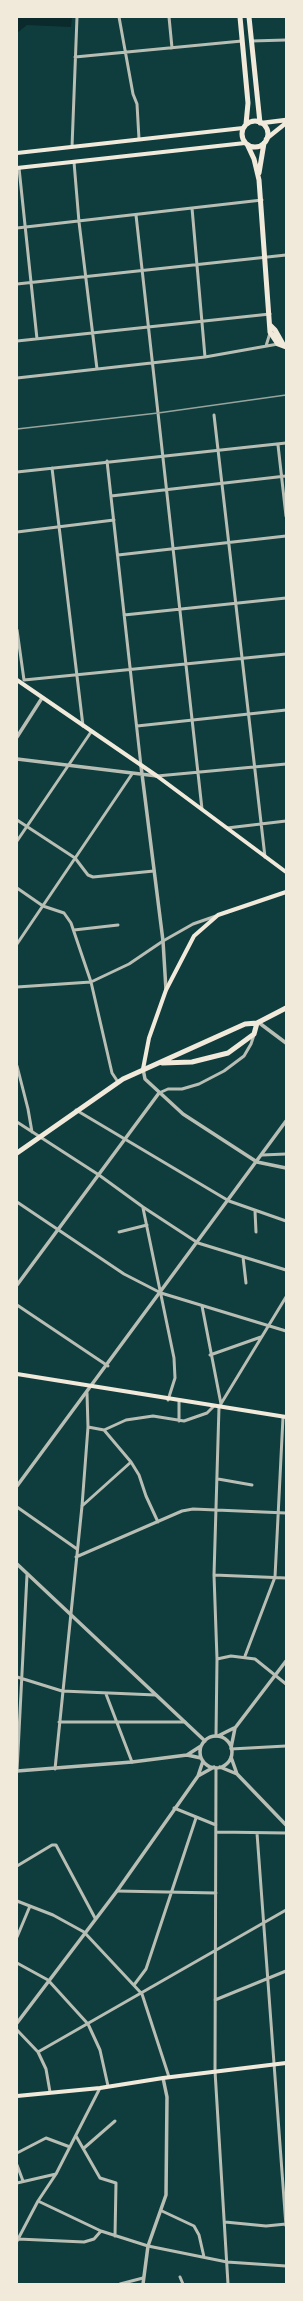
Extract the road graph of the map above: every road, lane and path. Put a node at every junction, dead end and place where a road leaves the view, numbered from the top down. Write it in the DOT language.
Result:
graph roads {
  1 [pos="76,17"];
  2 [pos="118,17"];
  3 [pos="169,17"];
  4 [pos="240,17"];
  5 [pos="249,17"];
  6 [pos="286,40"];
  7 [pos="242,41"];
  8 [pos="252,41"];
  9 [pos="172,48"];
  10 [pos="126,52"];
  11 [pos="75,57"];
  12 [pos="286,120"];
  13 [pos="261,123"];
  14 [pos="286,123"];
  15 [pos="245,126"];
  16 [pos="138,139"];
  17 [pos="266,141"];
  18 [pos="246,144"];
  19 [pos="72,147"];
  20 [pos="17,153"];
  21 [pos="74,162"];
  22 [pos="18,168"];
  23 [pos="259,180"];
  24 [pos="262,200"];
  25 [pos="192,208"];
  26 [pos="136,215"];
  27 [pos="79,222"];
  28 [pos="25,227"];
  29 [pos="17,228"];
  30 [pos="286,255"];
  31 [pos="265,258"];
  32 [pos="198,266"];
  33 [pos="142,272"];
  34 [pos="85,278"];
  35 [pos="31,283"];
  36 [pos="17,284"];
  37 [pos="270,314"];
  38 [pos="201,321"];
  39 [pos="270,325"];
  40 [pos="148,327"];
  41 [pos="270,332"];
  42 [pos="92,333"];
  43 [pos="37,339"];
  44 [pos="17,341"];
  45 [pos="266,346"];
  46 [pos="283,346"];
  47 [pos="205,357"];
  48 [pos="152,363"];
  49 [pos="97,369"];
  50 [pos="17,378"];
  51 [pos="214,415"];
  52 [pos="286,444"];
  53 [pos="278,445"];
  54 [pos="218,451"];
  55 [pos="162,455"];
  56 [pos="107,461"];
  57 [pos="52,468"];
  58 [pos="17,472"];
  59 [pos="281,476"];
  60 [pos="286,476"];
  61 [pos="222,482"];
  62 [pos="166,489"];
  63 [pos="111,496"];
  64 [pos="286,516"];
  65 [pos="114,520"];
  66 [pos="59,527"];
  67 [pos="17,532"];
  68 [pos="286,536"];
  69 [pos="229,543"];
  70 [pos="173,549"];
  71 [pos="118,555"];
  72 [pos="286,598"];
  73 [pos="236,603"];
  74 [pos="180,610"];
  75 [pos="124,616"];
  76 [pos="17,630"];
  77 [pos="286,654"];
  78 [pos="242,658"];
  79 [pos="186,664"];
  80 [pos="130,669"];
  81 [pos="77,675"];
  82 [pos="17,680"];
  83 [pos="23,682"];
  84 [pos="42,698"];
  85 [pos="286,710"];
  86 [pos="248,714"];
  87 [pos="192,720"];
  88 [pos="137,726"];
  89 [pos="83,727"];
  90 [pos="91,732"];
  91 [pos="17,737"];
  92 [pos="17,759"];
  93 [pos="286,764"];
  94 [pos="68,766"];
  95 [pos="141,766"];
  96 [pos="254,767"];
  97 [pos="198,772"];
  98 [pos="132,774"];
  99 [pos="143,775"];
  100 [pos="157,776"];
  101 [pos="202,811"];
  102 [pos="17,820"];
  103 [pos="286,821"];
  104 [pos="261,824"];
  105 [pos="27,827"];
  106 [pos="225,828"];
  107 [pos="17,841"];
  108 [pos="265,857"];
  109 [pos="75,858"];
  110 [pos="154,871"];
  111 [pos="286,872"];
  112 [pos="17,888"];
  113 [pos="286,892"];
  114 [pos="43,906"];
  115 [pos="218,916"];
  116 [pos="118,925"];
  117 [pos="74,930"];
  118 [pos="163,941"];
  119 [pos="17,944"];
  120 [pos="91,982"];
  121 [pos="17,986"];
  122 [pos="166,990"];
  123 [pos="286,1008"];
  124 [pos="258,1023"];
  125 [pos="254,1034"];
  126 [pos="286,1043"];
  127 [pos="161,1063"];
  128 [pos="17,1066"];
  129 [pos="143,1069"];
  130 [pos="118,1082"];
  131 [pos="159,1093"];
  132 [pos="76,1110"];
  133 [pos="286,1121"];
  134 [pos="17,1122"];
  135 [pos="32,1132"];
  136 [pos="40,1136"];
  137 [pos="125,1140"];
  138 [pos="17,1153"];
  139 [pos="286,1154"];
  140 [pos="262,1155"];
  141 [pos="257,1162"];
  142 [pos="286,1168"];
  143 [pos="99,1175"];
  144 [pos="229,1201"];
  145 [pos="17,1202"];
  146 [pos="21,1204"];
  147 [pos="143,1207"];
  148 [pos="17,1208"];
  149 [pos="255,1211"];
  150 [pos="286,1221"];
  151 [pos="147,1225"];
  152 [pos="59,1230"];
  153 [pos="119,1232"];
  154 [pos="256,1232"];
  155 [pos="198,1243"];
  156 [pos="243,1257"];
  157 [pos="286,1270"];
  158 [pos="246,1283"];
  159 [pos="17,1285"];
  160 [pos="161,1293"];
  161 [pos="286,1297"];
  162 [pos="17,1305"];
  163 [pos="202,1306"];
  164 [pos="269,1326"];
  165 [pos="286,1331"];
  166 [pos="262,1337"];
  167 [pos="210,1355"];
  168 [pos="108,1366"];
  169 [pos="17,1374"];
  170 [pos="92,1387"];
  171 [pos="87,1393"];
  172 [pos="168,1400"];
  173 [pos="179,1401"];
  174 [pos="218,1406"];
  175 [pos="285,1417"];
  176 [pos="179,1421"];
  177 [pos="88,1427"];
  178 [pos="104,1430"];
  179 [pos="131,1462"];
  180 [pos="218,1479"];
  181 [pos="252,1485"];
  182 [pos="17,1486"];
  183 [pos="82,1506"];
  184 [pos="17,1507"];
  185 [pos="215,1511"];
  186 [pos="278,1513"];
  187 [pos="286,1513"];
  188 [pos="158,1522"];
  189 [pos="77,1549"];
  190 [pos="76,1557"];
  191 [pos="17,1564"];
  192 [pos="27,1575"];
  193 [pos="214,1575"];
  194 [pos="275,1578"];
  195 [pos="286,1578"];
  196 [pos="70,1614"];
  197 [pos="245,1656"];
  198 [pos="217,1659"];
  199 [pos="286,1660"];
  200 [pos="275,1675"];
  201 [pos="17,1677"];
  202 [pos="22,1678"];
  203 [pos="286,1684"];
  204 [pos="62,1691"];
  205 [pos="106,1694"];
  206 [pos="156,1695"];
  207 [pos="59,1722"];
  208 [pos="117,1722"];
  209 [pos="185,1722"];
  210 [pos="235,1728"];
  211 [pos="216,1736"];
  212 [pos="205,1741"];
  213 [pos="201,1746"];
  214 [pos="286,1746"];
  215 [pos="231,1749"];
  216 [pos="187,1755"];
  217 [pos="231,1756"];
  218 [pos="202,1760"];
  219 [pos="132,1762"];
  220 [pos="216,1767"];
  221 [pos="55,1769"];
  222 [pos="17,1771"];
  223 [pos="238,1774"];
  224 [pos="198,1776"];
  225 [pos="174,1808"];
  226 [pos="196,1818"];
  227 [pos="285,1822"];
  228 [pos="216,1824"];
  229 [pos="216,1832"];
  230 [pos="257,1833"];
  231 [pos="286,1833"];
  232 [pos="17,1866"];
  233 [pos="116,1891"];
  234 [pos="172,1892"];
  235 [pos="216,1893"];
  236 [pos="17,1901"];
  237 [pos="30,1906"];
  238 [pos="286,1910"];
  239 [pos="95,1918"];
  240 [pos="263,1922"];
  241 [pos="84,1932"];
  242 [pos="17,1937"];
  243 [pos="215,1951"];
  244 [pos="17,1963"];
  245 [pos="286,1971"];
  246 [pos="268,1979"];
  247 [pos="48,1980"];
  248 [pos="134,1985"];
  249 [pos="142,1994"];
  250 [pos="215,2000"];
  251 [pos="17,2023"];
  252 [pos="88,2024"];
  253 [pos="17,2030"];
  254 [pos="38,2052"];
  255 [pos="286,2063"];
  256 [pos="274,2064"];
  257 [pos="216,2071"];
  258 [pos="170,2077"];
  259 [pos="163,2078"];
  260 [pos="108,2086"];
  261 [pos="100,2088"];
  262 [pos="50,2092"];
  263 [pos="17,2096"];
  264 [pos="115,2121"];
  265 [pos="76,2136"];
  266 [pos="70,2147"];
  267 [pos="84,2148"];
  268 [pos="17,2153"];
  269 [pos="17,2165"];
  270 [pos="56,2174"];
  271 [pos="284,2174"];
  272 [pos="23,2181"];
  273 [pos="17,2182"];
  274 [pos="38,2200"];
  275 [pos="162,2211"];
  276 [pos="224,2222"];
  277 [pos="286,2225"];
  278 [pos="101,2231"];
  279 [pos="115,2236"];
  280 [pos="18,2240"];
  281 [pos="148,2246"];
  282 [pos="204,2257"];
  283 [pos="227,2262"];
  284 [pos="286,2266"];
  285 [pos="180,2276"];
  286 [pos="143,2278"];
  287 [pos="120,2284"];
  288 [pos="143,2284"];
  289 [pos="183,2284"];
  290 [pos="228,2284"];
  1 -- 11 [label="street"];
  2 -- 10 [label="street"];
  3 -- 9 [label="street"];
  4 -- 7 [label="highway"];
  5 -- 8 [label="highway"];
  6 -- 8 [label="street"];
  7 -- 9 [label="street"];
  7 -- 15 [label="highway"];
  8 -- 13 [label="highway"];
  9 -- 10 [label="street"];
  10 -- 11 [label="street"];
  10 -- 16 [label="street"];
  11 -- 19 [label="street"];
  12 -- 13 [label="main road"];
  13 -- 15 [label="highway"];
  13 -- 17 [label="highway"];
  14 -- 17 [label="main road"];
  15 -- 16 [label="main road"];
  15 -- 18 [label="highway"];
  16 -- 19 [label="main road"];
  17 -- 18 [label="highway"];
  17 -- 23 [label="highway"];
  18 -- 21 [label="main road"];
  18 -- 23 [label="highway"];
  19 -- 20 [label="main road"];
  21 -- 22 [label="main road"];
  21 -- 27 [label="street"];
  22 -- 28 [label="street"];
  23 -- 24 [label="highway"];
  24 -- 25 [label="street"];
  24 -- 31 [label="highway"];
  25 -- 26 [label="street"];
  25 -- 32 [label="street"];
  26 -- 27 [label="street"];
  26 -- 33 [label="street"];
  27 -- 28 [label="street"];
  27 -- 34 [label="street"];
  28 -- 29 [label="street"];
  28 -- 35 [label="street"];
  30 -- 31 [label="street"];
  31 -- 32 [label="street"];
  31 -- 37 [label="highway"];
  32 -- 33 [label="street"];
  32 -- 38 [label="street"];
  33 -- 34 [label="street"];
  33 -- 40 [label="street"];
  34 -- 35 [label="street"];
  34 -- 42 [label="street"];
  35 -- 36 [label="street"];
  35 -- 43 [label="street"];
  37 -- 38 [label="street"];
  37 -- 39 [label="highway"];
  38 -- 40 [label="street"];
  38 -- 47 [label="street"];
  39 -- 41 [label="highway"];
  39 -- 46 [label="highway"];
  40 -- 42 [label="street"];
  40 -- 48 [label="street"];
  41 -- 45 [label="street"];
  41 -- 46 [label="highway"];
  42 -- 43 [label="street"];
  42 -- 49 [label="street"];
  43 -- 44 [label="street"];
  45 -- 46 [label="street"];
  45 -- 47 [label="street"];
  47 -- 48 [label="street"];
  48 -- 49 [label="street"];
  48 -- 55 [label="street"];
  49 -- 50 [label="street"];
  51 -- 54 [label="street"];
  52 -- 53 [label="street"];
  53 -- 54 [label="street"];
  53 -- 59 [label="street"];
  54 -- 55 [label="street"];
  54 -- 61 [label="street"];
  55 -- 56 [label="street"];
  55 -- 62 [label="street"];
  56 -- 57 [label="street"];
  56 -- 63 [label="street"];
  57 -- 58 [label="street"];
  57 -- 66 [label="street"];
  59 -- 60 [label="street"];
  59 -- 61 [label="street"];
  59 -- 64 [label="street"];
  61 -- 62 [label="street"];
  61 -- 69 [label="street"];
  62 -- 63 [label="street"];
  62 -- 70 [label="street"];
  63 -- 65 [label="street"];
  65 -- 66 [label="street"];
  65 -- 71 [label="street"];
  66 -- 67 [label="street"];
  66 -- 81 [label="street"];
  68 -- 69 [label="street"];
  69 -- 70 [label="street"];
  69 -- 73 [label="street"];
  70 -- 71 [label="street"];
  70 -- 74 [label="street"];
  71 -- 75 [label="street"];
  72 -- 73 [label="street"];
  73 -- 74 [label="street"];
  73 -- 78 [label="street"];
  74 -- 75 [label="street"];
  74 -- 79 [label="street"];
  75 -- 80 [label="street"];
  76 -- 83 [label="street"];
  77 -- 78 [label="street"];
  78 -- 79 [label="street"];
  78 -- 86 [label="street"];
  79 -- 80 [label="street"];
  79 -- 87 [label="street"];
  80 -- 81 [label="street"];
  80 -- 88 [label="street"];
  81 -- 83 [label="street"];
  81 -- 89 [label="street"];
  82 -- 83 [label="main road"];
  83 -- 84 [label="main road"];
  84 -- 89 [label="main road"];
  84 -- 91 [label="street"];
  85 -- 86 [label="street"];
  86 -- 87 [label="street"];
  86 -- 96 [label="street"];
  87 -- 88 [label="street"];
  87 -- 97 [label="street"];
  88 -- 95 [label="street"];
  89 -- 90 [label="main road"];
  90 -- 94 [label="street"];
  90 -- 95 [label="main road"];
  92 -- 94 [label="street"];
  93 -- 96 [label="street"];
  94 -- 98 [label="street"];
  94 -- 105 [label="street"];
  95 -- 99 [label="street"];
  95 -- 100 [label="main road"];
  96 -- 97 [label="street"];
  96 -- 104 [label="street"];
  97 -- 100 [label="street"];
  97 -- 101 [label="street"];
  98 -- 99 [label="street"];
  98 -- 109 [label="street"];
  99 -- 100 [label="street"];
  99 -- 110 [label="street"];
  100 -- 101 [label="main road"];
  101 -- 106 [label="main road"];
  102 -- 105 [label="street"];
  103 -- 104 [label="street"];
  104 -- 106 [label="street"];
  104 -- 108 [label="street"];
  105 -- 107 [label="street"];
  105 -- 109 [label="street"];
  106 -- 108 [label="main road"];
  108 -- 111 [label="main road"];
  109 -- 110 [label="street"];
  109 -- 114 [label="street"];
  110 -- 118 [label="street"];
  112 -- 114 [label="street"];
  113 -- 115 [label="main road"];
  114 -- 117 [label="street"];
  114 -- 119 [label="street"];
  115 -- 118 [label="street"];
  115 -- 122 [label="main road"];
  116 -- 117 [label="street"];
  117 -- 120 [label="street"];
  118 -- 120 [label="street"];
  118 -- 122 [label="street"];
  120 -- 121 [label="street"];
  120 -- 130 [label="street"];
  122 -- 129 [label="main road"];
  123 -- 124 [label="highway"];
  124 -- 125 [label="highway"];
  124 -- 126 [label="street"];
  124 -- 127 [label="highway"];
  125 -- 127 [label="highway"];
  125 -- 131 [label="street"];
  127 -- 129 [label="highway"];
  128 -- 135 [label="street"];
  129 -- 130 [label="highway"];
  129 -- 131 [label="street"];
  130 -- 132 [label="highway"];
  131 -- 137 [label="street"];
  131 -- 141 [label="street"];
  132 -- 136 [label="highway"];
  132 -- 137 [label="street"];
  133 -- 140 [label="street"];
  134 -- 135 [label="street"];
  135 -- 136 [label="street"];
  136 -- 138 [label="highway"];
  136 -- 143 [label="street"];
  137 -- 143 [label="street"];
  137 -- 144 [label="street"];
  139 -- 140 [label="street"];
  140 -- 141 [label="street"];
  141 -- 142 [label="street"];
  141 -- 144 [label="street"];
  143 -- 147 [label="street"];
  143 -- 152 [label="street"];
  144 -- 149 [label="street"];
  144 -- 155 [label="street"];
  145 -- 146 [label="street"];
  146 -- 148 [label="street"];
  146 -- 152 [label="street"];
  147 -- 151 [label="street"];
  147 -- 155 [label="street"];
  149 -- 150 [label="street"];
  149 -- 154 [label="street"];
  151 -- 153 [label="street"];
  151 -- 160 [label="street"];
  152 -- 159 [label="street"];
  152 -- 160 [label="street"];
  155 -- 156 [label="street"];
  155 -- 160 [label="street"];
  156 -- 157 [label="street"];
  156 -- 158 [label="street"];
  160 -- 163 [label="street"];
  160 -- 168 [label="street"];
  160 -- 172 [label="street"];
  161 -- 164 [label="street"];
  162 -- 168 [label="street"];
  163 -- 164 [label="street"];
  163 -- 167 [label="street"];
  164 -- 165 [label="street"];
  164 -- 166 [label="street"];
  166 -- 167 [label="street"];
  166 -- 174 [label="street"];
  167 -- 174 [label="street"];
  168 -- 170 [label="street"];
  169 -- 170 [label="main road"];
  170 -- 171 [label="street"];
  170 -- 172 [label="main road"];
  171 -- 177 [label="street"];
  171 -- 182 [label="street"];
  172 -- 173 [label="main road"];
  173 -- 174 [label="main road"];
  173 -- 176 [label="street"];
  174 -- 175 [label="main road"];
  174 -- 176 [label="street"];
  174 -- 180 [label="street"];
  175 -- 186 [label="street"];
  176 -- 178 [label="street"];
  177 -- 178 [label="street"];
  177 -- 183 [label="street"];
  178 -- 179 [label="street"];
  179 -- 183 [label="street"];
  179 -- 188 [label="street"];
  180 -- 181 [label="street"];
  180 -- 185 [label="street"];
  183 -- 189 [label="street"];
  184 -- 189 [label="street"];
  185 -- 186 [label="street"];
  185 -- 188 [label="street"];
  185 -- 193 [label="street"];
  186 -- 187 [label="street"];
  186 -- 194 [label="street"];
  188 -- 190 [label="street"];
  189 -- 190 [label="street"];
  190 -- 196 [label="street"];
  191 -- 192 [label="street"];
  192 -- 196 [label="street"];
  192 -- 202 [label="street"];
  193 -- 194 [label="street"];
  193 -- 198 [label="street"];
  194 -- 195 [label="street"];
  194 -- 197 [label="street"];
  196 -- 204 [label="street"];
  196 -- 206 [label="street"];
  197 -- 198 [label="street"];
  197 -- 200 [label="street"];
  198 -- 211 [label="street"];
  199 -- 200 [label="street"];
  200 -- 203 [label="street"];
  200 -- 210 [label="street"];
  201 -- 202 [label="street"];
  202 -- 204 [label="street"];
  202 -- 222 [label="street"];
  204 -- 205 [label="street"];
  204 -- 207 [label="street"];
  205 -- 206 [label="street"];
  205 -- 208 [label="street"];
  206 -- 209 [label="street"];
  207 -- 208 [label="street"];
  207 -- 221 [label="street"];
  208 -- 209 [label="street"];
  208 -- 219 [label="street"];
  209 -- 212 [label="street"];
  210 -- 211 [label="street"];
  210 -- 215 [label="street"];
  211 -- 212 [label="street"];
  211 -- 215 [label="street"];
  212 -- 213 [label="street"];
  213 -- 216 [label="street"];
  213 -- 218 [label="street"];
  214 -- 215 [label="street"];
  215 -- 217 [label="street"];
  216 -- 218 [label="street"];
  216 -- 219 [label="street"];
  217 -- 220 [label="street"];
  217 -- 223 [label="street"];
  218 -- 220 [label="street"];
  218 -- 224 [label="street"];
  219 -- 221 [label="street"];
  220 -- 223 [label="street"];
  220 -- 224 [label="street"];
  220 -- 228 [label="street"];
  221 -- 222 [label="street"];
  223 -- 227 [label="street"];
  224 -- 225 [label="street"];
  225 -- 226 [label="street"];
  225 -- 233 [label="street"];
  226 -- 228 [label="street"];
  226 -- 234 [label="street"];
  228 -- 229 [label="street"];
  229 -- 230 [label="street"];
  229 -- 235 [label="street"];
  230 -- 231 [label="street"];
  230 -- 240 [label="street"];
  232 -- 239 [label="street"];
  233 -- 234 [label="street"];
  233 -- 239 [label="street"];
  234 -- 235 [label="street"];
  234 -- 248 [label="street"];
  235 -- 243 [label="street"];
  236 -- 237 [label="street"];
  237 -- 241 [label="street"];
  237 -- 242 [label="street"];
  238 -- 240 [label="street"];
  239 -- 241 [label="street"];
  240 -- 243 [label="street"];
  240 -- 246 [label="street"];
  241 -- 247 [label="street"];
  241 -- 248 [label="street"];
  243 -- 249 [label="street"];
  243 -- 250 [label="street"];
  244 -- 247 [label="street"];
  245 -- 246 [label="street"];
  246 -- 250 [label="street"];
  246 -- 256 [label="street"];
  247 -- 251 [label="street"];
  247 -- 252 [label="street"];
  248 -- 249 [label="street"];
  249 -- 252 [label="street"];
  249 -- 258 [label="street"];
  250 -- 257 [label="street"];
  252 -- 254 [label="street"];
  252 -- 260 [label="street"];
  253 -- 254 [label="street"];
  254 -- 262 [label="street"];
  255 -- 256 [label="main road"];
  256 -- 257 [label="main road"];
  256 -- 271 [label="street"];
  257 -- 258 [label="main road"];
  257 -- 276 [label="street"];
  258 -- 259 [label="main road"];
  259 -- 260 [label="main road"];
  259 -- 275 [label="street"];
  260 -- 261 [label="main road"];
  261 -- 262 [label="main road"];
  261 -- 265 [label="street"];
  262 -- 263 [label="main road"];
  264 -- 267 [label="street"];
  265 -- 266 [label="street"];
  265 -- 267 [label="street"];
  266 -- 268 [label="street"];
  266 -- 270 [label="street"];
  267 -- 279 [label="street"];
  269 -- 272 [label="street"];
  270 -- 272 [label="street"];
  270 -- 274 [label="street"];
  271 -- 277 [label="street"];
  272 -- 273 [label="street"];
  274 -- 278 [label="street"];
  274 -- 280 [label="street"];
  275 -- 281 [label="street"];
  275 -- 282 [label="street"];
  276 -- 277 [label="street"];
  276 -- 283 [label="street"];
  278 -- 279 [label="street"];
  278 -- 280 [label="street"];
  279 -- 281 [label="street"];
  281 -- 282 [label="street"];
  281 -- 286 [label="street"];
  282 -- 283 [label="street"];
  283 -- 284 [label="street"];
  283 -- 290 [label="street"];
  285 -- 289 [label="street"];
  286 -- 287 [label="street"];
  286 -- 288 [label="street"];
}
